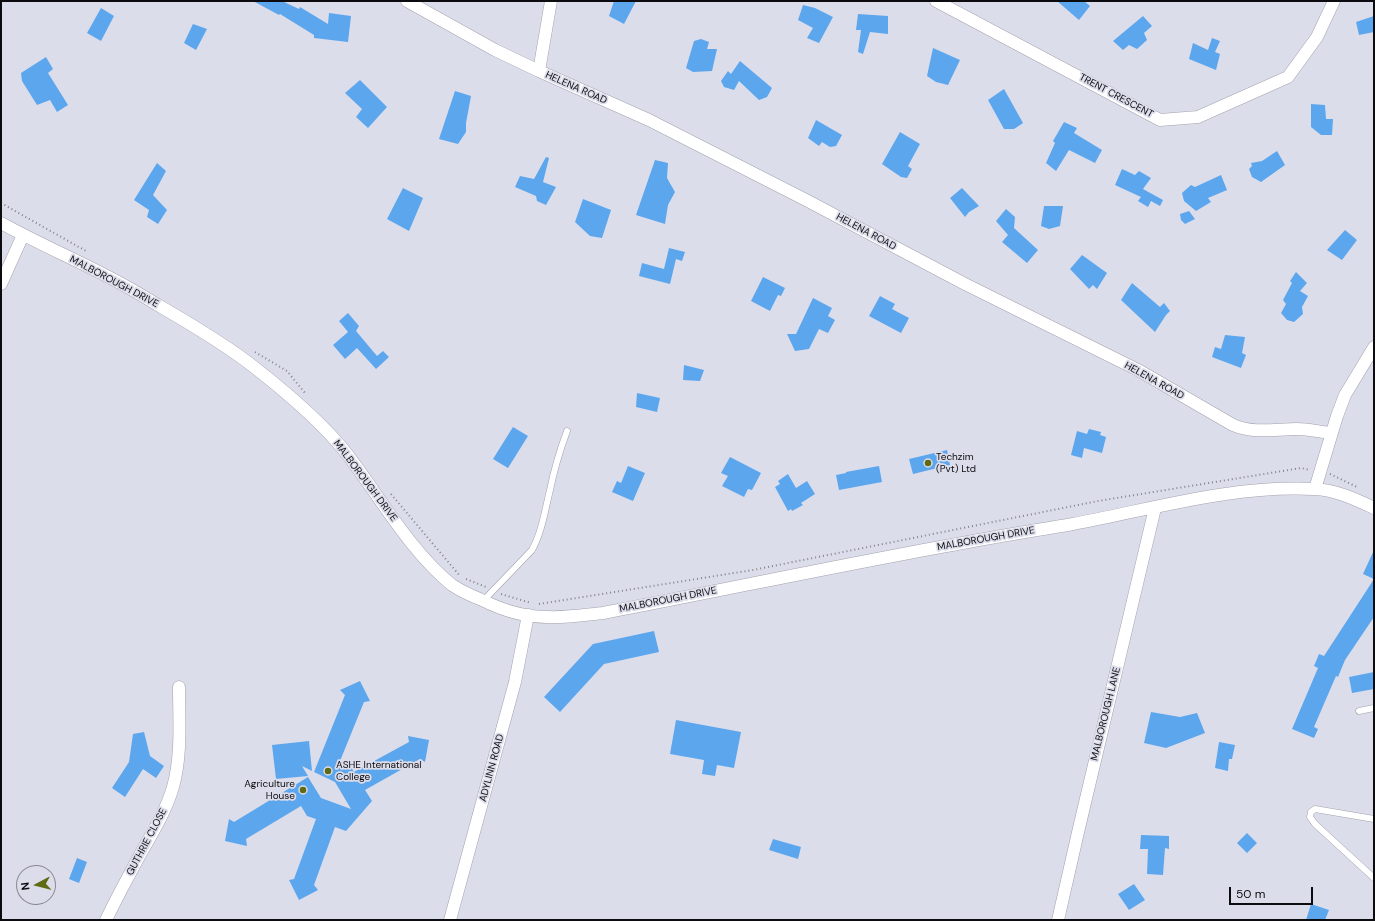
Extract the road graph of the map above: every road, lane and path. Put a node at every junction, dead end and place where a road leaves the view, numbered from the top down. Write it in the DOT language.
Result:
graph roads {
  1 [pos="407,1"];
  2 [pos="551,1"];
  3 [pos="936,1"];
  4 [pos="1334,1"];
  5 [pos="539,71"];
  6 [pos="1,204"];
  7 [pos="1,222"];
  8 [pos="23,235"];
  9 [pos="86,252"];
  10 [pos="1,284"];
  11 [pos="1374,347"];
  12 [pos="253,351"];
  13 [pos="306,394"];
  14 [pos="567,430"];
  15 [pos="1332,433"];
  16 [pos="1321,472"];
  17 [pos="1360,488"];
  18 [pos="1315,489"];
  19 [pos="391,494"];
  20 [pos="1155,508"];
  21 [pos="1374,508"];
  22 [pos="493,590"];
  23 [pos="483,601"];
  24 [pos="528,615"];
  25 [pos="179,687"];
  26 [pos="1374,708"];
  27 [pos="1359,710"];
  28 [pos="1374,819"];
  29 [pos="1374,878"];
  30 [pos="106,920"];
  31 [pos="450,920"];
  32 [pos="1058,920"];
  1 -- 5 [label="street, HELENA ROAD"];
  2 -- 5 [label="street"];
  3 -- 4 [label="street, TRENT CRESCENT"];
  5 -- 15 [label="street, HELENA ROAD"];
  6 -- 9 [label="path"];
  7 -- 8 [label="street, MALBOROUGH DRIVE"];
  8 -- 10 [label="street"];
  8 -- 23 [label="street, MALBOROUGH DRIVE"];
  11 -- 15 [label="street"];
  12 -- 13 [label="path"];
  14 -- 22 [label="lane"];
  15 -- 16 [label="street"];
  16 -- 17 [label="path"];
  16 -- 18 [label="street"];
  16 -- 22 [label="path"];
  18 -- 20 [label="street, MALBOROUGH DRIVE"];
  18 -- 21 [label="street"];
  19 -- 22 [label="path"];
  20 -- 24 [label="street, MALBOROUGH DRIVE"];
  20 -- 32 [label="street, MALBOROUGH LANE"];
  22 -- 23 [label="lane"];
  23 -- 24 [label="street, MALBOROUGH DRIVE"];
  24 -- 31 [label="street, ADYLINN ROAD"];
  25 -- 30 [label="street, GUTHRIE CLOSE"];
  26 -- 27 [label="lane"];
  28 -- 29 [label="lane"];
}
